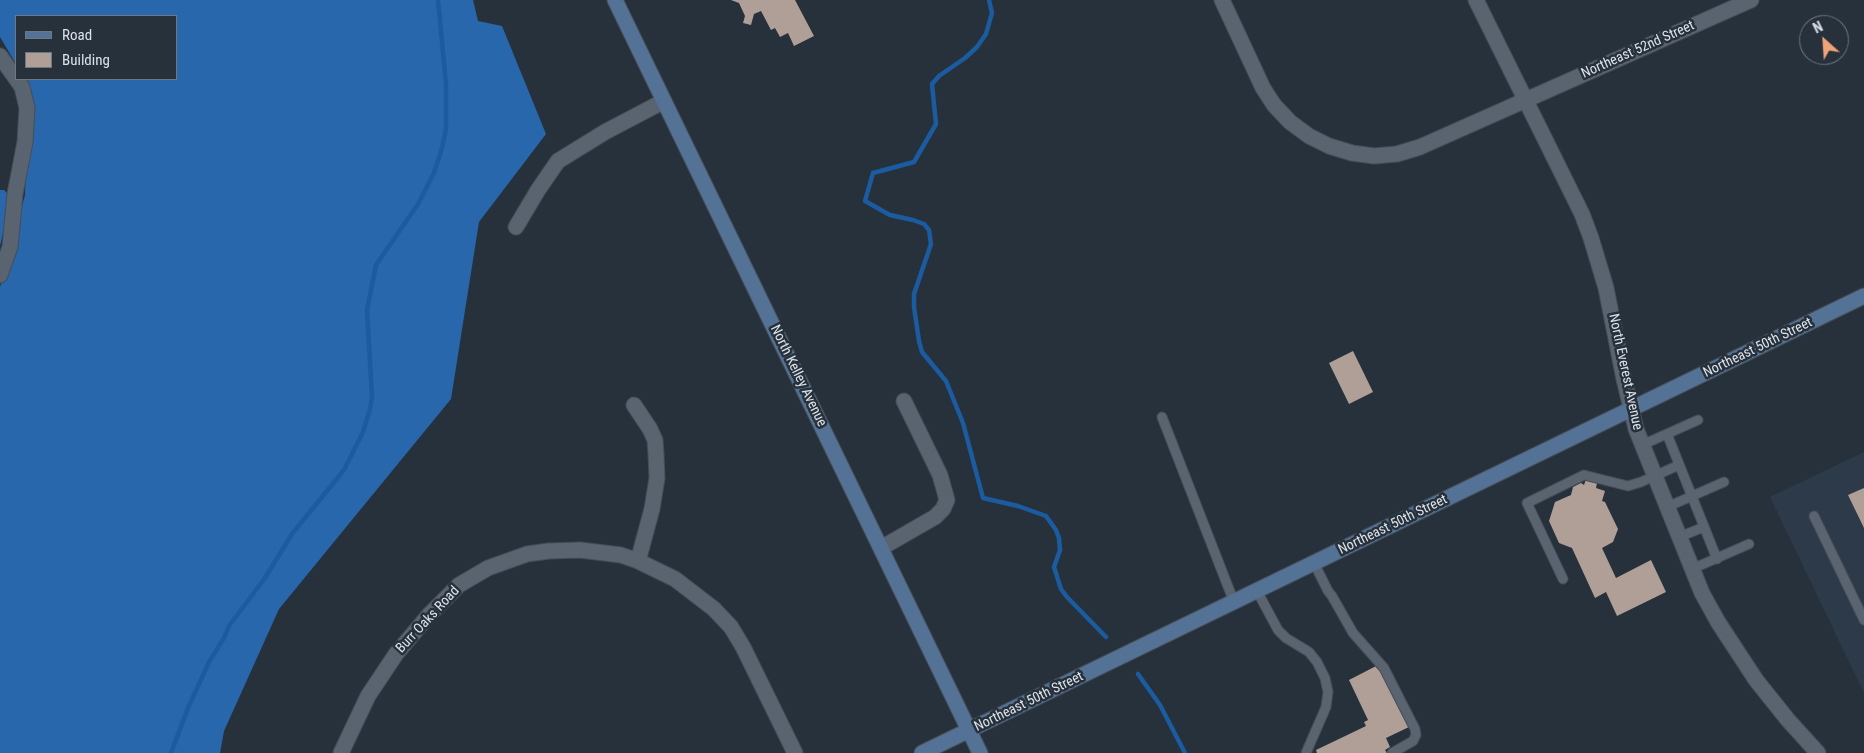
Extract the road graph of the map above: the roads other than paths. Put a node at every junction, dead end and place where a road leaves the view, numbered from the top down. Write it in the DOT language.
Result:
graph roads {
  1 [pos="615,0"];
  2 [pos="1222,0"];
  3 [pos="1476,0"];
  4 [pos="1751,0"];
  5 [pos="0,56"];
  6 [pos="15,77"];
  7 [pos="17,80"];
  8 [pos="1525,100"];
  9 [pos="664,101"];
  10 [pos="516,227"];
  11 [pos="0,275"];
  12 [pos="1864,296"];
  13 [pos="904,402"];
  14 [pos="634,405"];
  15 [pos="1631,409"];
  16 [pos="1162,418"];
  17 [pos="1698,420"];
  18 [pos="1667,434"];
  19 [pos="1642,445"];
  20 [pos="1679,465"];
  21 [pos="1654,476"];
  22 [pos="1724,482"];
  23 [pos="1692,496"];
  24 [pos="1666,507"];
  25 [pos="1814,516"];
  26 [pos="1704,527"];
  27 [pos="1678,537"];
  28 [pos="1749,544"];
  29 [pos="881,548"];
  30 [pos="1717,559"];
  31 [pos="638,560"];
  32 [pos="1314,563"];
  33 [pos="1692,569"];
  34 [pos="1563,579"];
  35 [pos="1258,591"];
  36 [pos="1234,602"];
  37 [pos="1864,620"];
  38 [pos="969,731"];
  39 [pos="341,753"];
  40 [pos="795,753"];
  41 [pos="922,753"];
  42 [pos="980,753"];
  43 [pos="1306,753"];
  44 [pos="1392,753"];
  45 [pos="1818,753"];
  1 -- 9 [label="street, North Kelley Avenue"];
  2 -- 8 [label="street, Northeast 52nd Street"];
  3 -- 8 [label="street, North Everest Avenue"];
  4 -- 8 [label="street, Northeast 52nd Street"];
  5 -- 6 [label="street"];
  7 -- 11 [label="street"];
  8 -- 15 [label="street, North Everest Avenue"];
  9 -- 10 [label="street"];
  9 -- 29 [label="street, North Kelley Avenue"];
  12 -- 15 [label="street, Northeast 50th Street"];
  13 -- 29 [label="street"];
  14 -- 31 [label="street"];
  15 -- 19 [label="street, North Everest Avenue"];
  15 -- 32 [label="street, Northeast 50th Street"];
  16 -- 36 [label="lane"];
  17 -- 18 [label="lane"];
  18 -- 19 [label="lane"];
  18 -- 20 [label="lane"];
  19 -- 21 [label="street, North Everest Avenue"];
  20 -- 21 [label="lane"];
  20 -- 23 [label="lane"];
  21 -- 24 [label="street, North Everest Avenue"];
  21 -- 34 [label="lane"];
  22 -- 23 [label="lane"];
  23 -- 24 [label="lane"];
  23 -- 26 [label="lane"];
  24 -- 27 [label="street, North Everest Avenue"];
  25 -- 37 [label="lane"];
  26 -- 27 [label="lane"];
  26 -- 30 [label="lane"];
  27 -- 33 [label="street, North Everest Avenue"];
  28 -- 30 [label="lane"];
  29 -- 38 [label="street, North Kelley Avenue"];
  30 -- 33 [label="lane"];
  31 -- 39 [label="street, Burr Oaks Road"];
  31 -- 40 [label="street, Burr Oaks Road"];
  32 -- 35 [label="street, Northeast 50th Street"];
  32 -- 44 [label="lane"];
  33 -- 45 [label="street, North Everest Avenue"];
  35 -- 36 [label="street, Northeast 50th Street"];
  35 -- 43 [label="lane"];
  36 -- 38 [label="street, Northeast 50th Street"];
  38 -- 41 [label="street, Northeast 50th Street"];
  38 -- 42 [label="street, North Kelley Avenue"];
}
